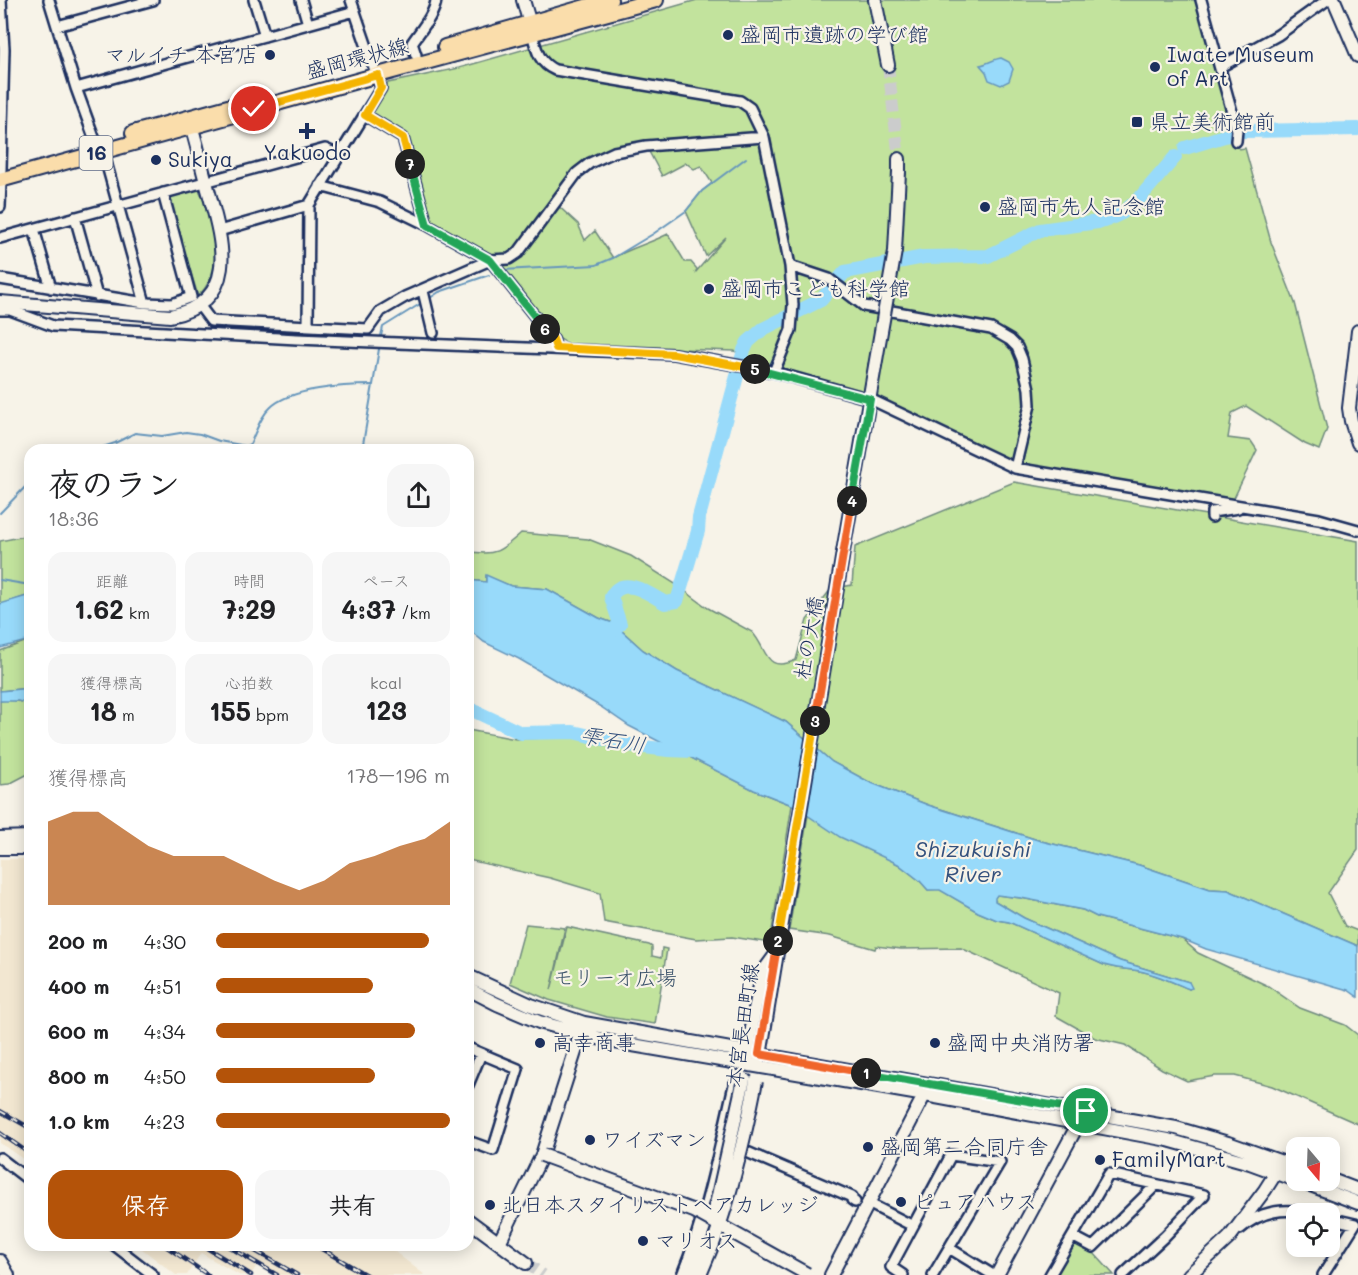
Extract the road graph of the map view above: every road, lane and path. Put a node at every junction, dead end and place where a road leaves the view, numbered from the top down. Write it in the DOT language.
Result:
graph roads {
  1 [pos="1,0"];
  2 [pos="49,0"];
  3 [pos="153,0"];
  4 [pos="254,0"];
  5 [pos="301,0"];
  6 [pos="351,0"];
  7 [pos="436,0"];
  8 [pos="523,0"];
  9 [pos="610,0"];
  10 [pos="656,0"];
  11 [pos="875,0"];
  12 [pos="1201,0"];
  13 [pos="1327,0"];
  14 [pos="1334,0"];
  15 [pos="355,11"];
  16 [pos="308,24"];
  17 [pos="57,26"];
  18 [pos="531,29"];
  19 [pos="265,36"];
  20 [pos="416,55"];
  21 [pos="1358,56"];
  22 [pos="888,65"];
  23 [pos="1220,67"];
  24 [pos="376,70"];
  25 [pos="76,88"];
  26 [pos="365,115"];
  27 [pos="190,122"];
  28 [pos="764,136"];
  29 [pos="1236,141"];
  30 [pos="99,147"];
  31 [pos="339,155"];
  32 [pos="899,159"];
  33 [pos="1,175"];
  34 [pos="206,182"];
  35 [pos="320,186"];
  36 [pos="163,193"];
  37 [pos="309,205"];
  38 [pos="119,206"];
  39 [pos="0,207"];
  40 [pos="75,217"];
  41 [pos="427,225"];
  42 [pos="34,229"];
  43 [pos="219,231"];
  44 [pos="0,238"];
  45 [pos="490,260"];
  46 [pos="790,266"];
  47 [pos="0,279"];
  48 [pos="51,288"];
  49 [pos="423,291"];
  50 [pos="97,296"];
  51 [pos="0,302"];
  52 [pos="199,305"];
  53 [pos="142,308"];
  54 [pos="0,310"];
  55 [pos="308,326"];
  56 [pos="1358,332"];
  57 [pos="434,333"];
  58 [pos="556,348"];
  59 [pos="774,372"];
  60 [pos="870,399"];
  61 [pos="1355,426"];
  62 [pos="1358,443"];
  63 [pos="1015,468"];
  64 [pos="1240,506"];
  65 [pos="1212,517"];
  66 [pos="1358,530"];
  67 [pos="24,837"];
  68 [pos="0,838"];
  69 [pos="0,848"];
  70 [pos="24,848"];
  71 [pos="775,956"];
  72 [pos="474,978"];
  73 [pos="474,992"];
  74 [pos="582,1028"];
  75 [pos="474,1051"];
  76 [pos="481,1054"];
  77 [pos="753,1060"];
  78 [pos="474,1071"];
  79 [pos="927,1090"];
  80 [pos="1086,1111"];
  81 [pos="1079,1123"];
  82 [pos="474,1143"];
  83 [pos="740,1149"];
  84 [pos="542,1155"];
  85 [pos="0,1158"];
  86 [pos="1279,1168"];
  87 [pos="1286,1168"];
  88 [pos="1286,1173"];
  89 [pos="24,1176"];
  90 [pos="1340,1183"];
  91 [pos="1156,1185"];
  92 [pos="1358,1190"];
  93 [pos="1326,1191"];
  94 [pos="855,1202"];
  95 [pos="868,1203"];
  96 [pos="1358,1203"];
  97 [pos="1286,1211"];
  98 [pos="1340,1221"];
  99 [pos="715,1222"];
  100 [pos="474,1224"];
  101 [pos="913,1226"];
  102 [pos="1074,1236"];
  103 [pos="1229,1238"];
  104 [pos="499,1243"];
  105 [pos="950,1248"];
  106 [pos="1340,1248"];
  107 [pos="122,1251"];
  108 [pos="1334,1257"];
  109 [pos="0,1261"];
  110 [pos="526,1263"];
  111 [pos="8,1275"];
  112 [pos="153,1275"];
  113 [pos="682,1275"];
  114 [pos="689,1275"];
  115 [pos="701,1275"];
  116 [pos="808,1275"];
  117 [pos="831,1275"];
  118 [pos="903,1275"];
  119 [pos="933,1275"];
  120 [pos="995,1275"];
  121 [pos="1050,1275"];
  122 [pos="1123,1275"];
  123 [pos="1189,1275"];
  124 [pos="1323,1275"];
  1 -- 33 [label="street"];
  2 -- 17 [label="street"];
  3 -- 17 [label="street"];
  4 -- 19 [label="street"];
  5 -- 16 [label="street"];
  6 -- 15 [label="street"];
  7 -- 20 [label="street"];
  8 -- 18 [label="street"];
  9 -- 18 [label="main road, 盛岡環状線 / 16"];
  10 -- 18 [label="main road, 盛岡環状線 / 16"];
  11 -- 22 [label="street"];
  12 -- 23 [label="street"];
  13 -- 23 [label="street"];
  14 -- 21 [label="street"];
  15 -- 16 [label="street"];
  15 -- 24 [label="street"];
  16 -- 19 [label="street"];
  17 -- 25 [label="street"];
  18 -- 20 [label="main road, 盛岡環状線 / 16"];
  18 -- 24 [label="main road, 盛岡環状線 / 16"];
  18 -- 28 [label="street"];
  19 -- 25 [label="street"];
  20 -- 24 [label="main road, 盛岡環状線 / 16"];
  23 -- 29 [label="street"];
  24 -- 26 [label="street"];
  24 -- 27 [label="main road, 盛岡環状線 / 16"];
  25 -- 30 [label="street"];
  26 -- 31 [label="street"];
  26 -- 41 [label="street"];
  27 -- 30 [label="main road, 盛岡環状線 / 16"];
  27 -- 34 [label="street"];
  28 -- 45 [label="street"];
  28 -- 46 [label="street"];
  30 -- 33 [label="main road, 盛岡環状線 / 16"];
  30 -- 38 [label="street"];
  31 -- 34 [label="street"];
  31 -- 35 [label="street"];
  32 -- 60 [label="street, bridge"];
  33 -- 39 [label="street"];
  34 -- 36 [label="street"];
  34 -- 43 [label="street"];
  35 -- 37 [label="street"];
  35 -- 41 [label="street"];
  36 -- 38 [label="street"];
  36 -- 53 [label="street"];
  37 -- 43 [label="street"];
  37 -- 55 [label="street"];
  38 -- 40 [label="street"];
  38 -- 53 [label="street"];
  40 -- 42 [label="street"];
  40 -- 50 [label="street"];
  41 -- 45 [label="street"];
  42 -- 44 [label="street"];
  42 -- 48 [label="street"];
  43 -- 52 [label="street"];
  45 -- 49 [label="street"];
  45 -- 58 [label="street"];
  46 -- 59 [label="street"];
  46 -- 63 [label="street"];
  47 -- 48 [label="street"];
  48 -- 50 [label="street"];
  49 -- 55 [label="street"];
  49 -- 57 [label="street"];
  50 -- 53 [label="street"];
  51 -- 53 [label="street"];
  52 -- 53 [label="street"];
  52 -- 55 [label="street"];
  54 -- 58 [label="street"];
  56 -- 61 [label="street"];
  58 -- 59 [label="street"];
  59 -- 60 [label="street"];
  60 -- 63 [label="street"];
  60 -- 71 [label="street, 杜の大橋"];
  61 -- 62 [label="street"];
  63 -- 64 [label="street"];
  64 -- 65 [label="street"];
  64 -- 66 [label="street"];
  67 -- 68 [label="street"];
  69 -- 70 [label="street"];
  71 -- 77 [label="street, 本宮長田町線"];
  72 -- 74 [label="street"];
  73 -- 74 [label="street"];
  74 -- 77 [label="street"];
  74 -- 84 [label="street"];
  75 -- 76 [label="street"];
  76 -- 78 [label="street"];
  76 -- 82 [label="street"];
  77 -- 79 [label="street"];
  77 -- 99 [label="street, 本宮長田町線, bridge"];
  79 -- 80 [label="street"];
  79 -- 81 [label="street"];
  79 -- 95 [label="street"];
  80 -- 81 [label="street"];
  80 -- 86 [label="street"];
  81 -- 86 [label="street"];
  81 -- 120 [label="street"];
  83 -- 94 [label="street"];
  83 -- 113 [label="street"];
  83 -- 115 [label="street"];
  84 -- 99 [label="street, bridge"];
  84 -- 104 [label="street"];
  85 -- 89 [label="street"];
  86 -- 87 [label="street"];
  86 -- 88 [label="street"];
  86 -- 103 [label="street"];
  90 -- 92 [label="street"];
  91 -- 102 [label="street"];
  91 -- 102 [label="street"];
  91 -- 122 [label="street"];
  93 -- 96 [label="street"];
  95 -- 101 [label="street"];
  95 -- 117 [label="street"];
  97 -- 103 [label="street"];
  98 -- 106 [label="street"];
  99 -- 114 [label="street, 本宮長田町線"];
  99 -- 115 [label="street, 本宮長田町線, bridge"];
  99 -- 116 [label="street, bridge"];
  100 -- 104 [label="street"];
  101 -- 105 [label="street"];
  101 -- 118 [label="street"];
  102 -- 121 [label="street"];
  103 -- 123 [label="street"];
  104 -- 110 [label="street"];
  105 -- 119 [label="street"];
  105 -- 120 [label="street"];
  107 -- 112 [label="street"];
  108 -- 124 [label="street"];
  109 -- 111 [label="street"];
}
